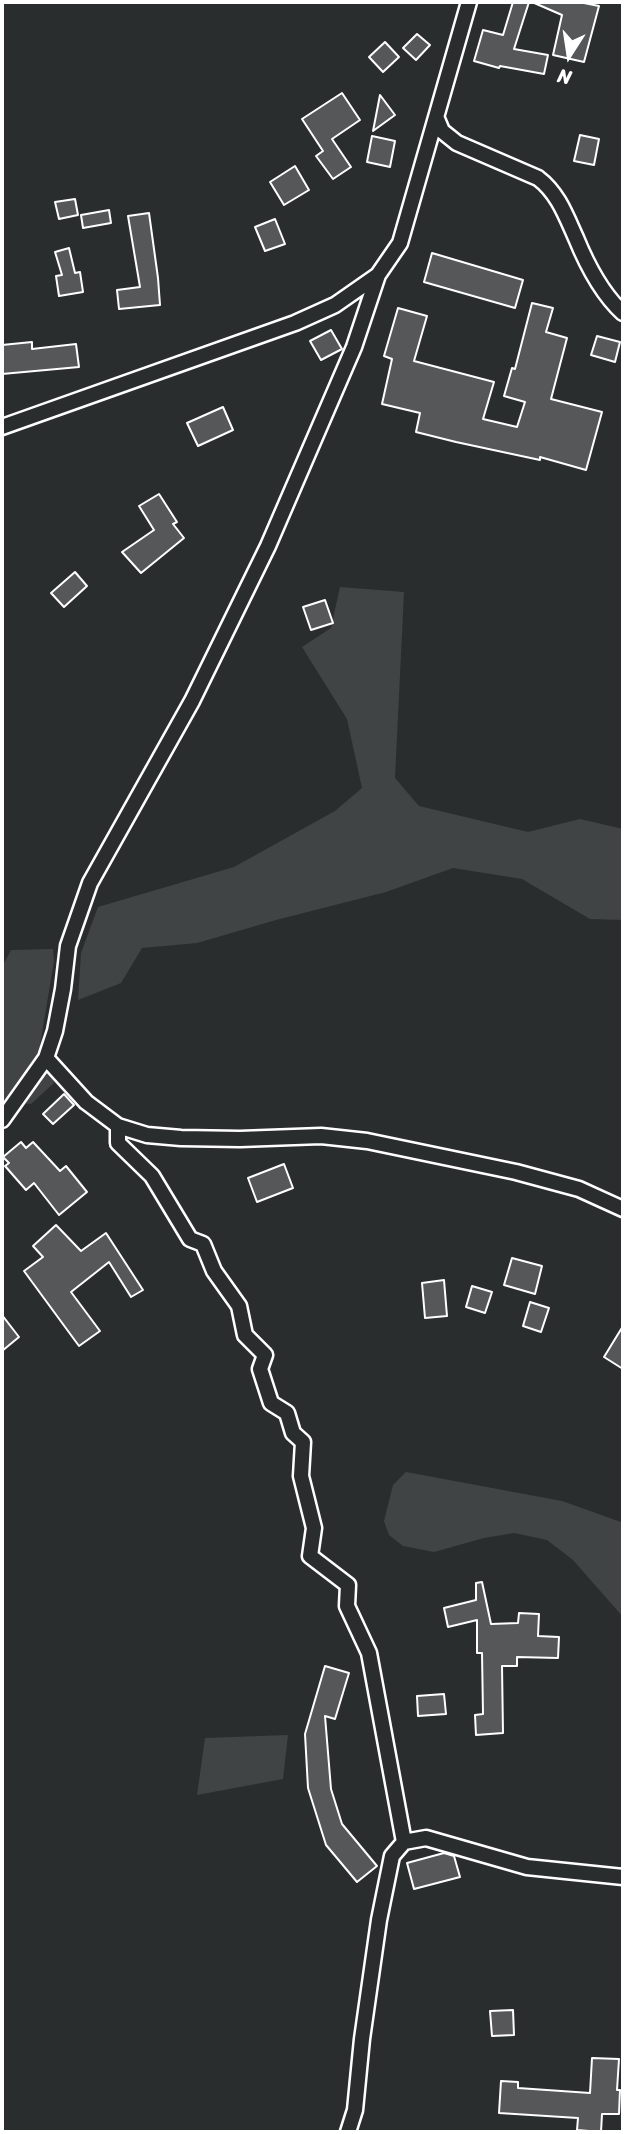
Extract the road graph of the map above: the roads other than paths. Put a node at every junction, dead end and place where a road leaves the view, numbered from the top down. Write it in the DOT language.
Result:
graph roads {
  1 [pos="469,2"];
  2 [pos="437,119"];
  3 [pos="378,275"];
  4 [pos="623,313"];
  5 [pos="2,427"];
  6 [pos="46,1058"];
  7 [pos="2,1120"];
  8 [pos="118,1126"];
  9 [pos="623,1209"];
  10 [pos="404,1842"];
  11 [pos="623,1877"];
  12 [pos="348,2132"];
  1 -- 2 [label="street"];
  2 -- 3 [label="street"];
  2 -- 4 [label="street"];
  3 -- 5 [label="street"];
  3 -- 6 [label="street"];
  6 -- 7 [label="street"];
  6 -- 8 [label="street"];
  8 -- 9 [label="street"];
  8 -- 10 [label="street"];
  10 -- 11 [label="street"];
  10 -- 12 [label="street"];
}
